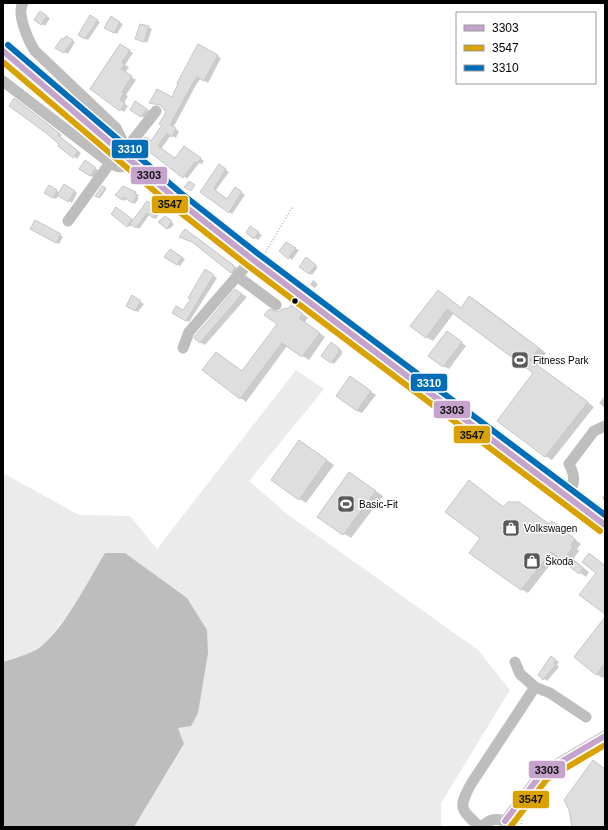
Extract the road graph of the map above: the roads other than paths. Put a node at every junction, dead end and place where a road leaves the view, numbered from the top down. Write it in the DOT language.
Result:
graph roads {
  1 [pos="23,3"];
  2 [pos="3,51"];
  3 [pos="3,81"];
  4 [pos="156,111"];
  5 [pos="125,154"];
  6 [pos="110,163"];
  7 [pos="68,221"];
  8 [pos="255,261"];
  9 [pos="237,276"];
  10 [pos="276,305"];
  11 [pos="183,348"];
  12 [pos="605,426"];
  13 [pos="567,497"];
  14 [pos="605,525"];
  15 [pos="516,662"];
  16 [pos="535,687"];
  17 [pos="586,717"];
  18 [pos="605,736"];
  19 [pos="508,824"];
  20 [pos="481,827"];
  1 -- 5 [label="street"];
  2 -- 5 [label="main road"];
  3 -- 6 [label="street"];
  4 -- 5 [label="street"];
  5 -- 6 [label="street"];
  5 -- 8 [label="main road"];
  6 -- 7 [label="street"];
  8 -- 9 [label="street"];
  8 -- 13 [label="main road"];
  9 -- 10 [label="street"];
  9 -- 11 [label="street"];
  12 -- 13 [label="street"];
  13 -- 14 [label="main road"];
  15 -- 16 [label="street"];
  16 -- 17 [label="street"];
  16 -- 20 [label="street"];
  18 -- 19 [label="street"];
  19 -- 20 [label="street"];
}
